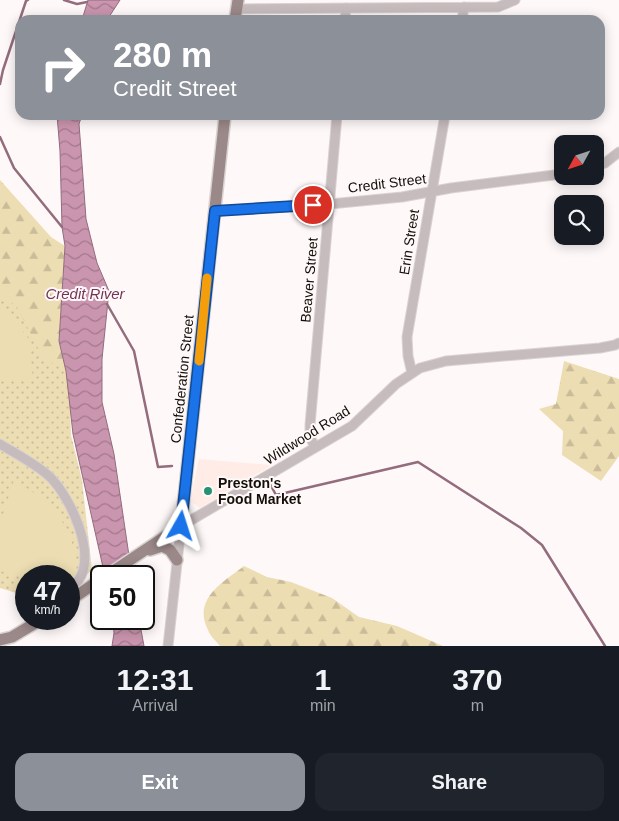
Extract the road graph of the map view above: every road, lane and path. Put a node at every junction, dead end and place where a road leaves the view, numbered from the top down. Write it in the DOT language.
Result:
graph roads {
  1 [pos="515,0"];
  2 [pos="464,7"];
  3 [pos="346,8"];
  4 [pos="236,10"];
  5 [pos="345,15"];
  6 [pos="463,15"];
  7 [pos="224,120"];
  8 [pos="337,120"];
  9 [pos="444,120"];
  10 [pos="619,152"];
  11 [pos="604,163"];
  12 [pos="554,175"];
  13 [pos="431,192"];
  14 [pos="330,204"];
  15 [pos="215,211"];
  16 [pos="619,343"];
  17 [pos="412,373"];
  18 [pos="0,444"];
  19 [pos="315,447"];
  20 [pos="181,526"];
  21 [pos="137,556"];
  22 [pos="177,560"];
  23 [pos="123,565"];
  24 [pos="80,576"];
  25 [pos="24,630"];
  26 [pos="0,640"];
  27 [pos="168,646"];
  1 -- 2 [label="street"];
  2 -- 3 [label="street"];
  2 -- 6 [label="street"];
  3 -- 4 [label="street"];
  3 -- 5 [label="street"];
  7 -- 15 [label="main road, Confederation Street"];
  8 -- 14 [label="street, Beaver Street"];
  9 -- 13 [label="street, Erin Street"];
  10 -- 11 [label="street"];
  12 -- 13 [label="street, Credit Street"];
  13 -- 14 [label="street, Credit Street"];
  13 -- 17 [label="street, Erin Street"];
  14 -- 15 [label="street, Credit Street"];
  14 -- 19 [label="street, Beaver Street"];
  15 -- 20 [label="main road, Confederation Street"];
  16 -- 17 [label="street, Wildwood Road"];
  17 -- 19 [label="street, Wildwood Road"];
  18 -- 24 [label="street"];
  19 -- 20 [label="street, Wildwood Road"];
  20 -- 21 [label="main road"];
  20 -- 22 [label="street, Confederation Street"];
  21 -- 22 [label="main road"];
  21 -- 23 [label="main road"];
  22 -- 27 [label="street, Confederation Street"];
  25 -- 26 [label="main road"];
}
